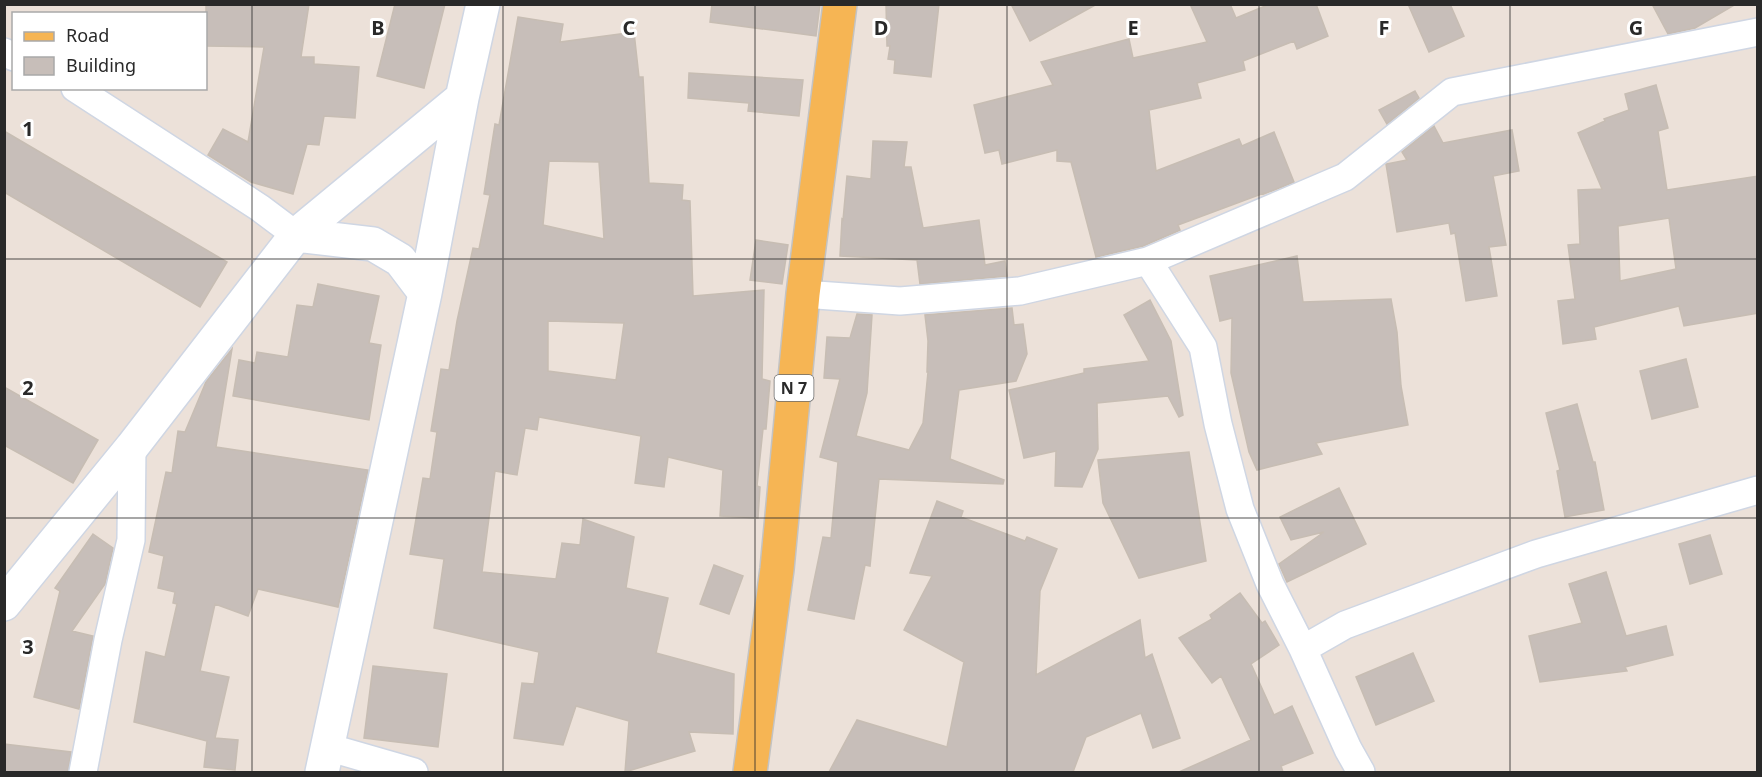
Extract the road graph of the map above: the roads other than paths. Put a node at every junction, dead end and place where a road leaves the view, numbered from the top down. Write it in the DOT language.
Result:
graph roads {
  1 [pos="483,4"];
  2 [pos="840,4"];
  3 [pos="1758,32"];
  4 [pos="78,90"];
  5 [pos="462,98"];
  6 [pos="296,235"];
  7 [pos="1148,261"];
  8 [pos="425,293"];
  9 [pos="803,294"];
  10 [pos="132,447"];
  11 [pos="1758,490"];
  12 [pos="4,604"];
  13 [pos="1303,649"];
  14 [pos="324,760"];
  15 [pos="83,772"];
  16 [pos="414,772"];
  17 [pos="750,772"];
  18 [pos="1361,772"];
  1 -- 5 [label="street"];
  2 -- 9 [label="main road, N 7"];
  3 -- 7 [label="street"];
  4 -- 6 [label="street"];
  5 -- 6 [label="street"];
  5 -- 8 [label="street"];
  6 -- 8 [label="street"];
  6 -- 10 [label="street"];
  7 -- 9 [label="street"];
  7 -- 13 [label="street"];
  8 -- 14 [label="street"];
  9 -- 17 [label="main road, N 7"];
  10 -- 12 [label="street"];
  10 -- 15 [label="street"];
  11 -- 13 [label="street"];
  13 -- 18 [label="street"];
  14 -- 16 [label="street"];
}
